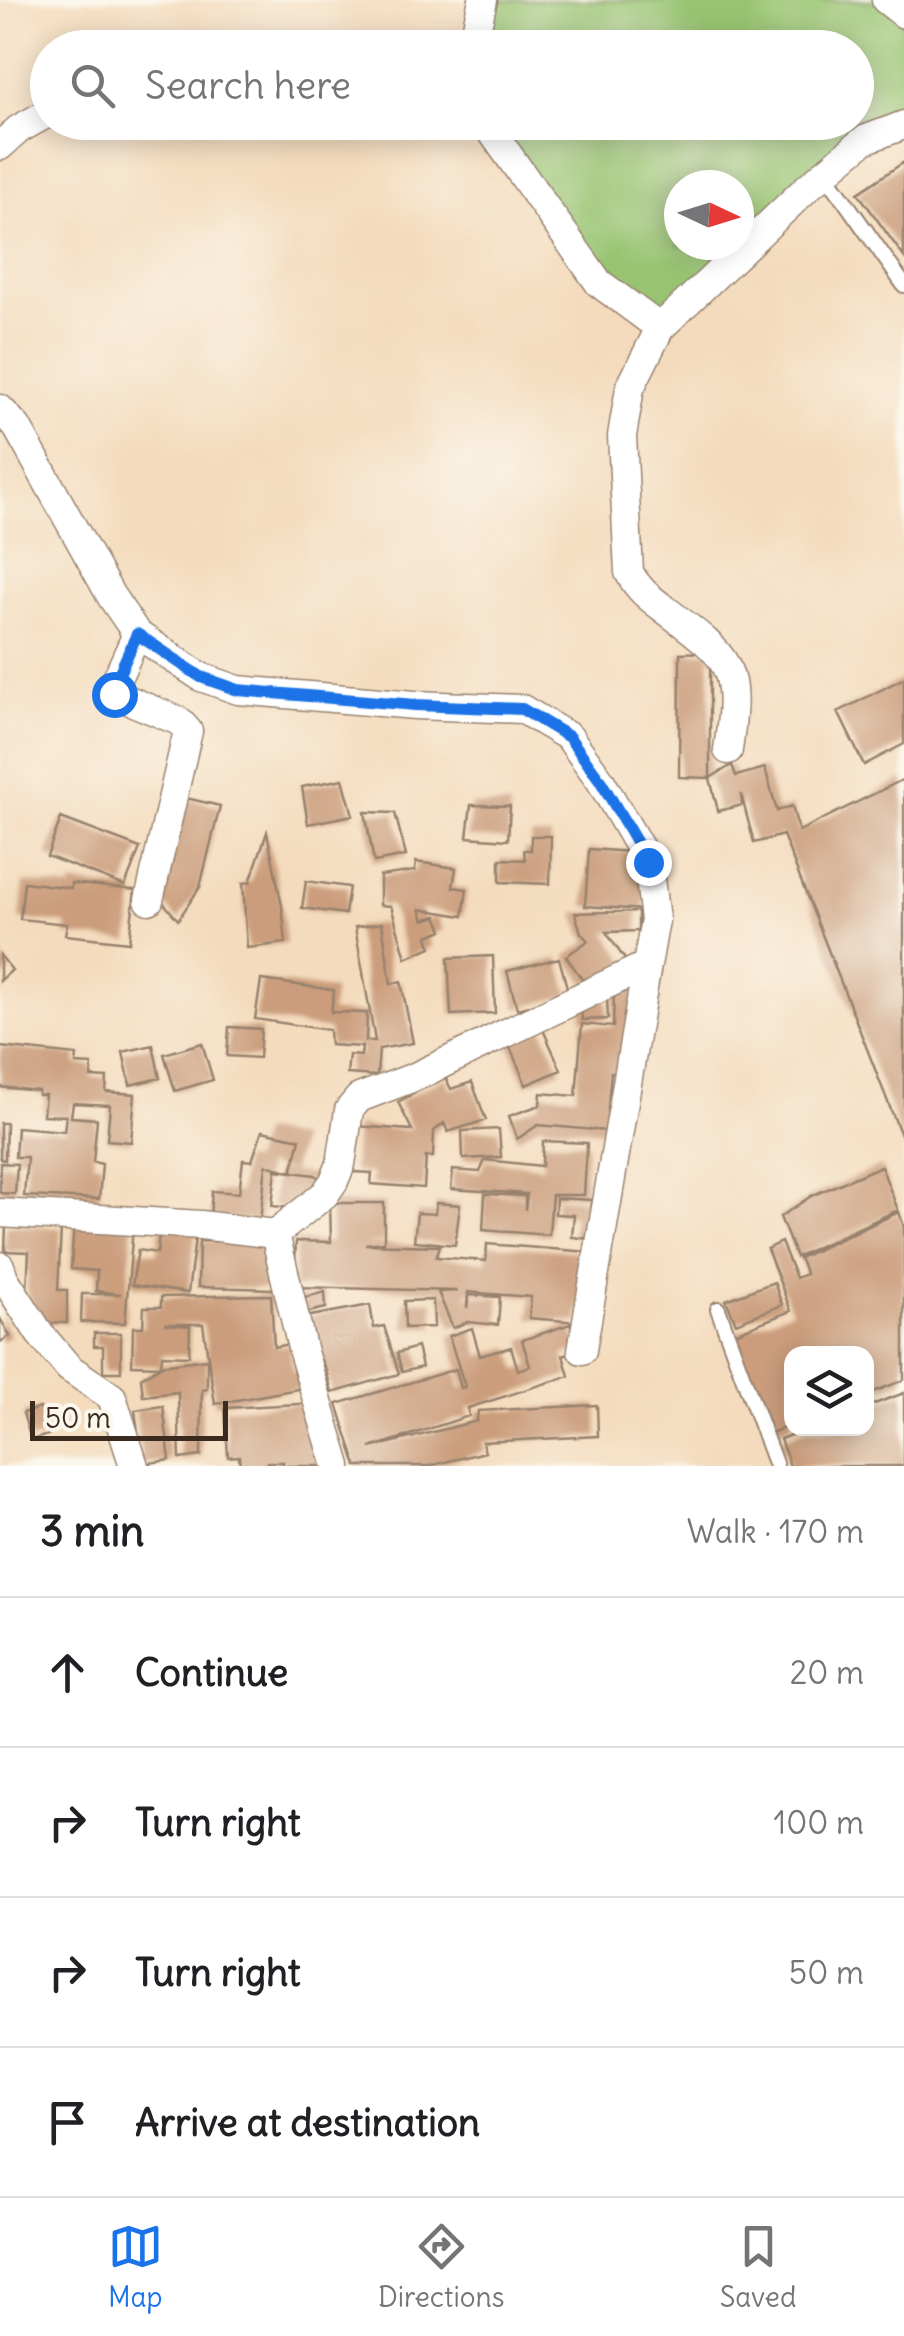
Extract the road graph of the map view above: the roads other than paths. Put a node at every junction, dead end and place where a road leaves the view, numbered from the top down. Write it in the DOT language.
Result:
graph roads {
  1 [pos="483,0"];
  2 [pos="886,0"];
  3 [pos="904,14"];
  4 [pos="476,30"];
  5 [pos="30,123"];
  6 [pos="904,125"];
  7 [pos="874,136"];
  8 [pos="499,140"];
  9 [pos="864,140"];
  10 [pos="0,146"];
  11 [pos="825,173"];
  12 [pos="904,284"];
  13 [pos="660,328"];
  14 [pos="0,409"];
  15 [pos="137,634"];
  16 [pos="728,750"];
  17 [pos="149,900"];
  18 [pos="647,965"];
  19 [pos="0,1213"];
  20 [pos="275,1234"];
  21 [pos="0,1266"];
  22 [pos="718,1309"];
  23 [pos="582,1350"];
  24 [pos="134,1466"];
  25 [pos="336,1466"];
  26 [pos="776,1466"];
  1 -- 4 [label="street"];
  2 -- 3 [label="street"];
  5 -- 10 [label="street"];
  6 -- 7 [label="street"];
  8 -- 13 [label="street"];
  9 -- 11 [label="street"];
  11 -- 12 [label="lane"];
  11 -- 13 [label="street"];
  13 -- 16 [label="street"];
  14 -- 15 [label="street"];
  15 -- 17 [label="street"];
  15 -- 18 [label="street"];
  18 -- 20 [label="street"];
  18 -- 23 [label="street"];
  19 -- 20 [label="street"];
  20 -- 25 [label="street"];
  21 -- 24 [label="street"];
  22 -- 26 [label="lane"];
}
